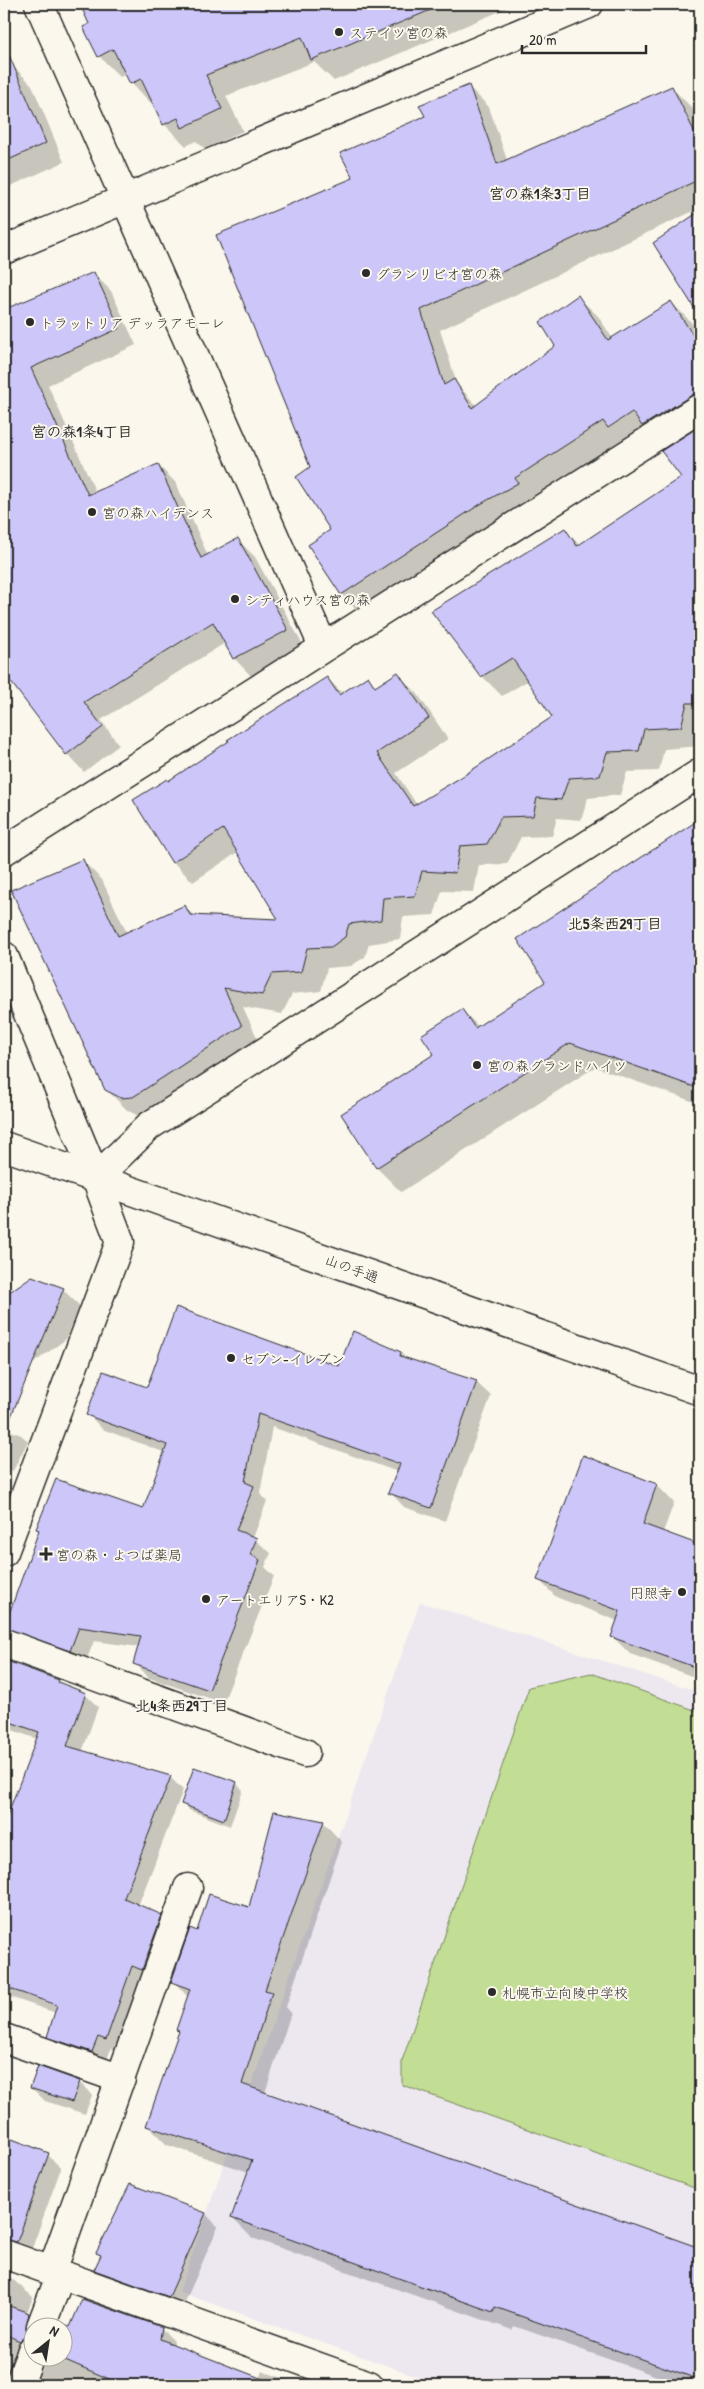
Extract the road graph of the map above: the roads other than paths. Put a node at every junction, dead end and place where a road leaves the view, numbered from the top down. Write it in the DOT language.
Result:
graph roads {
  1 [pos="39,4"];
  2 [pos="589,4"];
  3 [pos="125,199"];
  4 [pos="4,250"];
  5 [pos="700,408"];
  6 [pos="323,646"];
  7 [pos="700,773"];
  8 [pos="4,851"];
  9 [pos="4,956"];
  10 [pos="4,1146"];
  11 [pos="96,1178"];
  12 [pos="700,1391"];
  13 [pos="4,1552"];
  14 [pos="4,1643"];
  15 [pos="306,1753"];
  16 [pos="188,1888"];
  17 [pos="4,2038"];
  18 [pos="121,2079"];
  19 [pos="4,2254"];
  20 [pos="56,2273"];
  21 [pos="44,2316"];
  22 [pos="26,2366"];
  23 [pos="19,2385"];
  24 [pos="369,2385"];
  1 -- 3 [label="street"];
  2 -- 3 [label="street"];
  3 -- 4 [label="street"];
  3 -- 6 [label="street"];
  5 -- 6 [label="street"];
  6 -- 8 [label="street"];
  7 -- 11 [label="street"];
  9 -- 11 [label="street"];
  10 -- 11 [label="street, 山の手通"];
  11 -- 12 [label="street, 山の手通"];
  11 -- 13 [label="street"];
  14 -- 15 [label="street"];
  16 -- 18 [label="street"];
  17 -- 18 [label="street"];
  18 -- 20 [label="street"];
  19 -- 20 [label="street"];
  20 -- 21 [label="street"];
  20 -- 24 [label="street"];
  22 -- 23 [label="street"];
}
